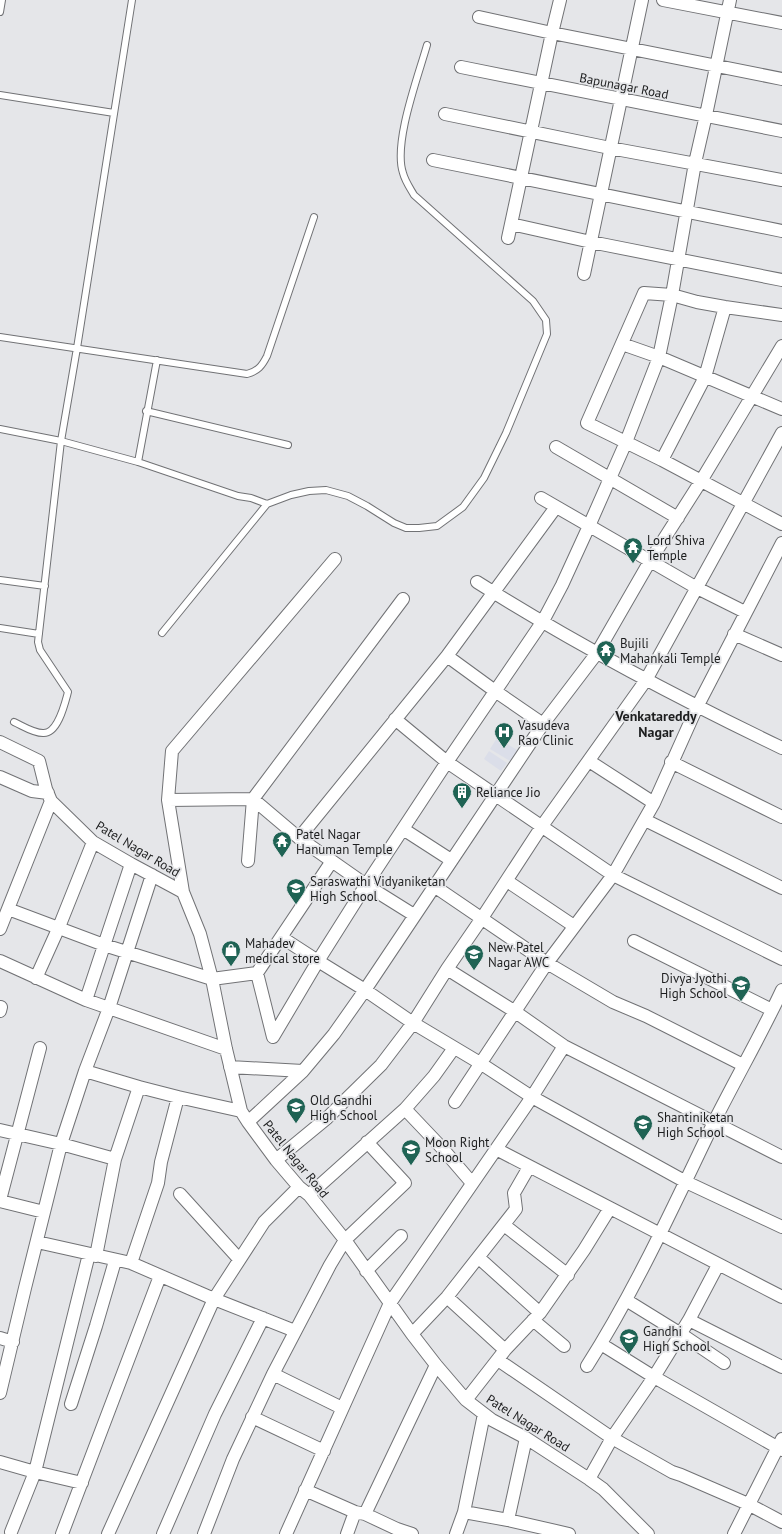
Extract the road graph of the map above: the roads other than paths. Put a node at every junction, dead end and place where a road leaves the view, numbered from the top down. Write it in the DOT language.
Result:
graph roads {
  1 [pos="2,0"];
  2 [pos="132,0"];
  3 [pos="560,0"];
  4 [pos="642,0"];
  5 [pos="663,0"];
  6 [pos="730,0"];
  7 [pos="0,12"];
  8 [pos="728,13"];
  9 [pos="479,17"];
  10 [pos="782,23"];
  11 [pos="552,33"];
  12 [pos="428,45"];
  13 [pos="632,48"];
  14 [pos="716,65"];
  15 [pos="461,67"];
  16 [pos="782,78"];
  17 [pos="541,84"];
  18 [pos="0,95"];
  19 [pos="620,100"];
  20 [pos="114,113"];
  21 [pos="445,114"];
  22 [pos="706,115"];
  23 [pos="530,131"];
  24 [pos="782,131"];
  25 [pos="610,148"];
  26 [pos="433,160"];
  27 [pos="695,163"];
  28 [pos="520,178"];
  29 [pos="782,180"];
  30 [pos="601,195"];
  31 [pos="687,212"];
  32 [pos="314,217"];
  33 [pos="511,224"];
  34 [pos="782,230"];
  35 [pos="508,238"];
  36 [pos="591,242"];
  37 [pos="678,259"];
  38 [pos="584,274"];
  39 [pos="782,280"];
  40 [pos="672,295"];
  41 [pos="725,307"];
  42 [pos="782,315"];
  43 [pos="0,337"];
  44 [pos="622,344"];
  45 [pos="782,346"];
  46 [pos="77,348"];
  47 [pos="659,357"];
  48 [pos="156,360"];
  49 [pos="705,377"];
  50 [pos="751,396"];
  51 [pos="782,409"];
  52 [pos="146,411"];
  53 [pos="0,429"];
  54 [pos="782,433"];
  55 [pos="61,441"];
  56 [pos="626,442"];
  57 [pos="288,445"];
  58 [pos="556,447"];
  59 [pos="662,460"];
  60 [pos="138,462"];
  61 [pos="610,478"];
  62 [pos="701,481"];
  63 [pos="541,498"];
  64 [pos="267,504"];
  65 [pos="742,504"];
  66 [pos="556,507"];
  67 [pos="678,518"];
  68 [pos="782,524"];
  69 [pos="589,526"];
  70 [pos="782,543"];
  71 [pos="335,559"];
  72 [pos="650,561"];
  73 [pos="0,580"];
  74 [pos="477,582"];
  75 [pos="45,586"];
  76 [pos="697,588"];
  77 [pos="493,592"];
  78 [pos="403,599"];
  79 [pos="745,612"];
  80 [pos="543,621"];
  81 [pos="0,628"];
  82 [pos="162,633"];
  83 [pos="39,634"];
  84 [pos="734,634"];
  85 [pos="596,653"];
  86 [pos="782,655"];
  87 [pos="448,656"];
  88 [pos="646,680"];
  89 [pos="495,692"];
  90 [pos="697,707"];
  91 [pos="395,719"];
  92 [pos="14,722"];
  93 [pos="543,724"];
  94 [pos="0,742"];
  95 [pos="782,748"];
  96 [pos="589,761"];
  97 [pos="447,762"];
  98 [pos="671,762"];
  99 [pos="0,777"];
  100 [pos="494,795"];
  101 [pos="50,797"];
  102 [pos="253,798"];
  103 [pos="168,800"];
  104 [pos="654,803"];
  105 [pos="782,817"];
  106 [pos="645,820"];
  107 [pos="542,826"];
  108 [pos="403,829"];
  109 [pos="299,838"];
  110 [pos="93,842"];
  111 [pos="451,860"];
  112 [pos="248,861"];
  113 [pos="332,861"];
  114 [pos="131,864"];
  115 [pos="152,875"];
  116 [pos="613,875"];
  117 [pos="507,881"];
  118 [pos="366,885"];
  119 [pos="434,886"];
  120 [pos="782,888"];
  121 [pos="183,892"];
  122 [pos="8,909"];
  123 [pos="414,915"];
  124 [pos="482,918"];
  125 [pos="574,926"];
  126 [pos="59,927"];
  127 [pos="0,930"];
  128 [pos="281,937"];
  129 [pos="634,941"];
  130 [pos="104,945"];
  131 [pos="127,952"];
  132 [pos="782,959"];
  133 [pos="0,961"];
  134 [pos="318,961"];
  135 [pos="548,963"];
  136 [pos="447,969"];
  137 [pos="257,973"];
  138 [pos="36,978"];
  139 [pos="212,979"];
  140 [pos="365,990"];
  141 [pos="782,990"];
  142 [pos="86,1000"];
  143 [pos="109,1008"];
  144 [pos="772,1010"];
  145 [pos="514,1011"];
  146 [pos="413,1023"];
  147 [pos="564,1046"];
  148 [pos="40,1048"];
  149 [pos="454,1048"];
  150 [pos="226,1049"];
  151 [pos="480,1063"];
  152 [pos="743,1065"];
  153 [pos="230,1067"];
  154 [pos="303,1071"];
  155 [pos="84,1072"];
  156 [pos="139,1087"];
  157 [pos="178,1097"];
  158 [pos="532,1097"];
  159 [pos="454,1102"];
  160 [pos="405,1109"];
  161 [pos="241,1111"];
  162 [pos="248,1122"];
  163 [pos="714,1123"];
  164 [pos="0,1130"];
  165 [pos="17,1134"];
  166 [pos="367,1142"];
  167 [pos="62,1144"];
  168 [pos="496,1149"];
  169 [pos="782,1157"];
  170 [pos="115,1159"];
  171 [pos="276,1160"];
  172 [pos="529,1167"];
  173 [pos="686,1182"];
  174 [pos="472,1183"];
  175 [pos="304,1191"];
  176 [pos="180,1194"];
  177 [pos="0,1201"];
  178 [pos="610,1208"];
  179 [pos="44,1212"];
  180 [pos="504,1226"];
  181 [pos="782,1227"];
  182 [pos="660,1234"];
  183 [pos="401,1236"];
  184 [pos="345,1240"];
  185 [pos="37,1242"];
  186 [pos="93,1255"];
  187 [pos="479,1258"];
  188 [pos="239,1259"];
  189 [pos="115,1260"];
  190 [pos="131,1263"];
  191 [pos="718,1265"];
  192 [pos="366,1270"];
  193 [pos="568,1275"];
  194 [pos="160,1276"];
  195 [pos="447,1297"];
  196 [pos="782,1297"];
  197 [pos="214,1300"];
  198 [pos="626,1300"];
  199 [pos="390,1303"];
  200 [pos="537,1317"];
  201 [pos="263,1318"];
  202 [pos="690,1320"];
  203 [pos="295,1331"];
  204 [pos="412,1334"];
  205 [pos="681,1334"];
  206 [pos="0,1338"];
  207 [pos="13,1342"];
  208 [pos="601,1344"];
  209 [pos="564,1346"];
  210 [pos="506,1350"];
  211 [pos="498,1360"];
  212 [pos="724,1363"];
  213 [pos="436,1365"];
  214 [pos="587,1366"];
  215 [pos="782,1367"];
  216 [pos="272,1374"];
  217 [pos="654,1377"];
  218 [pos="0,1393"];
  219 [pos="466,1400"];
  220 [pos="71,1404"];
  221 [pos="342,1408"];
  222 [pos="484,1414"];
  223 [pos="252,1417"];
  224 [pos="526,1438"];
  225 [pos="612,1438"];
  226 [pos="780,1445"];
  227 [pos="324,1451"];
  228 [pos="0,1462"];
  229 [pos="35,1472"];
  230 [pos="589,1479"];
  231 [pos="82,1483"];
  232 [pos="305,1490"];
  233 [pos="748,1504"];
  234 [pos="464,1512"];
  235 [pos="360,1513"];
  236 [pos="508,1520"];
  237 [pos="782,1522"];
  238 [pos="11,1532"];
  239 [pos="396,1532"];
  240 [pos="62,1534"];
  241 [pos="108,1534"];
  242 [pos="163,1534"];
  243 [pos="204,1534"];
  244 [pos="286,1534"];
  245 [pos="347,1534"];
  246 [pos="412,1534"];
  247 [pos="456,1534"];
  248 [pos="569,1534"];
  249 [pos="648,1534"];
  250 [pos="734,1534"];
  1 -- 7 [label="lane"];
  2 -- 20 [label="lane"];
  3 -- 11 [label="street"];
  4 -- 13 [label="street"];
  5 -- 8 [label="street"];
  6 -- 8 [label="street"];
  8 -- 10 [label="street"];
  8 -- 14 [label="street"];
  9 -- 11 [label="street"];
  11 -- 13 [label="street"];
  11 -- 17 [label="street"];
  12 -- 64 [label="lane"];
  13 -- 14 [label="street"];
  13 -- 19 [label="street"];
  14 -- 16 [label="street"];
  14 -- 22 [label="street"];
  15 -- 17 [label="street, Bapunagar Road"];
  17 -- 19 [label="street, Bapunagar Road"];
  17 -- 23 [label="street"];
  18 -- 20 [label="lane"];
  19 -- 22 [label="street, Bapunagar Road"];
  19 -- 25 [label="street"];
  20 -- 46 [label="lane"];
  21 -- 23 [label="street"];
  22 -- 24 [label="street, Bapunagar Road"];
  22 -- 27 [label="street"];
  23 -- 25 [label="street"];
  23 -- 28 [label="street"];
  25 -- 27 [label="street"];
  25 -- 30 [label="street"];
  26 -- 28 [label="street"];
  27 -- 29 [label="street"];
  27 -- 31 [label="street"];
  28 -- 30 [label="street"];
  28 -- 33 [label="street"];
  30 -- 31 [label="street"];
  30 -- 36 [label="street"];
  31 -- 34 [label="street"];
  31 -- 37 [label="street"];
  32 -- 48 [label="lane"];
  33 -- 35 [label="street"];
  33 -- 36 [label="street"];
  36 -- 37 [label="street"];
  36 -- 38 [label="street"];
  37 -- 39 [label="street"];
  37 -- 40 [label="street"];
  40 -- 41 [label="street"];
  40 -- 44 [label="street"];
  40 -- 47 [label="street"];
  41 -- 42 [label="street"];
  41 -- 49 [label="street"];
  43 -- 46 [label="lane"];
  44 -- 47 [label="street"];
  44 -- 56 [label="street"];
  45 -- 50 [label="street"];
  46 -- 48 [label="lane"];
  46 -- 55 [label="lane"];
  47 -- 49 [label="street"];
  47 -- 56 [label="street"];
  48 -- 52 [label="lane"];
  49 -- 50 [label="street"];
  49 -- 59 [label="street"];
  50 -- 51 [label="street"];
  50 -- 62 [label="street"];
  52 -- 57 [label="lane"];
  52 -- 60 [label="lane"];
  53 -- 55 [label="lane"];
  54 -- 65 [label="street"];
  55 -- 60 [label="lane"];
  55 -- 75 [label="lane"];
  56 -- 59 [label="street"];
  56 -- 61 [label="street"];
  58 -- 61 [label="street"];
  59 -- 62 [label="street"];
  60 -- 64 [label="lane"];
  61 -- 67 [label="street"];
  61 -- 69 [label="street"];
  62 -- 65 [label="street"];
  62 -- 67 [label="street"];
  63 -- 66 [label="street"];
  64 -- 82 [label="lane"];
  65 -- 68 [label="street"];
  65 -- 76 [label="street"];
  66 -- 69 [label="street"];
  66 -- 77 [label="street"];
  67 -- 72 [label="street"];
  69 -- 72 [label="street"];
  69 -- 80 [label="street"];
  70 -- 79 [label="street"];
  71 -- 103 [label="street"];
  72 -- 76 [label="street"];
  72 -- 85 [label="street"];
  73 -- 75 [label="lane"];
  74 -- 77 [label="street"];
  75 -- 83 [label="lane"];
  76 -- 79 [label="street"];
  76 -- 88 [label="street"];
  77 -- 80 [label="street"];
  77 -- 87 [label="street"];
  78 -- 102 [label="street"];
  79 -- 84 [label="street"];
  80 -- 85 [label="street"];
  80 -- 89 [label="street"];
  81 -- 83 [label="lane"];
  83 -- 92 [label="lane"];
  84 -- 86 [label="street"];
  84 -- 90 [label="street"];
  85 -- 88 [label="street"];
  85 -- 93 [label="street"];
  87 -- 89 [label="street"];
  87 -- 91 [label="street"];
  88 -- 90 [label="street"];
  88 -- 96 [label="street"];
  89 -- 93 [label="street"];
  89 -- 97 [label="street"];
  90 -- 95 [label="street"];
  90 -- 98 [label="street"];
  91 -- 97 [label="street"];
  91 -- 109 [label="street"];
  93 -- 100 [label="street"];
  94 -- 101 [label="street"];
  96 -- 104 [label="street"];
  96 -- 107 [label="street"];
  97 -- 100 [label="street"];
  97 -- 108 [label="street"];
  98 -- 104 [label="street"];
  98 -- 105 [label="street"];
  99 -- 101 [label="street"];
  100 -- 107 [label="street"];
  100 -- 111 [label="street"];
  101 -- 110 [label="street, Patel Nagar Road"];
  101 -- 122 [label="street"];
  102 -- 103 [label="street"];
  102 -- 109 [label="street"];
  102 -- 112 [label="street"];
  103 -- 121 [label="street"];
  104 -- 106 [label="street"];
  106 -- 116 [label="street"];
  106 -- 120 [label="street"];
  107 -- 116 [label="street"];
  107 -- 117 [label="street"];
  108 -- 111 [label="street"];
  108 -- 118 [label="street"];
  109 -- 113 [label="street"];
  110 -- 114 [label="street, Patel Nagar Road"];
  110 -- 126 [label="street"];
  111 -- 119 [label="street"];
  113 -- 118 [label="street"];
  113 -- 128 [label="street"];
  114 -- 115 [label="street, Patel Nagar Road"];
  114 -- 130 [label="street"];
  115 -- 121 [label="street, Patel Nagar Road"];
  115 -- 131 [label="street"];
  116 -- 125 [label="street"];
  116 -- 132 [label="street"];
  117 -- 124 [label="street"];
  117 -- 125 [label="street"];
  118 -- 123 [label="street"];
  118 -- 134 [label="street"];
  119 -- 123 [label="street"];
  119 -- 124 [label="street"];
  121 -- 139 [label="street, Patel Nagar Road"];
  122 -- 126 [label="street"];
  122 -- 127 [label="street"];
  123 -- 140 [label="street"];
  124 -- 135 [label="street"];
  124 -- 136 [label="street"];
  125 -- 135 [label="street"];
  126 -- 130 [label="street"];
  126 -- 138 [label="street"];
  128 -- 134 [label="street"];
  128 -- 137 [label="street"];
  129 -- 144 [label="street"];
  130 -- 131 [label="street"];
  130 -- 142 [label="street"];
  131 -- 139 [label="street"];
  131 -- 143 [label="street"];
  133 -- 138 [label="street"];
  134 -- 137 [label="street"];
  134 -- 140 [label="street"];
  135 -- 145 [label="street"];
  135 -- 152 [label="street"];
  136 -- 145 [label="street"];
  136 -- 146 [label="street"];
  137 -- 139 [label="street"];
  138 -- 142 [label="street"];
  139 -- 150 [label="street, Patel Nagar Road"];
  140 -- 146 [label="street"];
  140 -- 154 [label="street"];
  141 -- 144 [label="street"];
  142 -- 143 [label="street"];
  143 -- 150 [label="street"];
  143 -- 155 [label="street"];
  144 -- 152 [label="street"];
  145 -- 147 [label="street"];
  145 -- 151 [label="street"];
  146 -- 149 [label="street"];
  146 -- 171 [label="street"];
  147 -- 158 [label="street"];
  147 -- 163 [label="street"];
  148 -- 165 [label="street"];
  149 -- 151 [label="street"];
  149 -- 160 [label="street"];
  150 -- 153 [label="street, Patel Nagar Road"];
  151 -- 158 [label="street"];
  151 -- 159 [label="street"];
  152 -- 163 [label="street"];
  153 -- 154 [label="street"];
  153 -- 161 [label="street, Patel Nagar Road"];
  154 -- 162 [label="street"];
  155 -- 156 [label="street"];
  155 -- 167 [label="street"];
  156 -- 157 [label="street"];
  156 -- 170 [label="street"];
  157 -- 161 [label="street"];
  157 -- 190 [label="street"];
  158 -- 168 [label="street"];
  158 -- 173 [label="street"];
  160 -- 166 [label="street"];
  160 -- 174 [label="street"];
  161 -- 162 [label="street, Patel Nagar Road"];
  162 -- 171 [label="street, Patel Nagar Road"];
  163 -- 169 [label="street"];
  163 -- 173 [label="street"];
  164 -- 165 [label="street"];
  165 -- 167 [label="street"];
  165 -- 177 [label="street"];
  166 -- 175 [label="street"];
  166 -- 184 [label="street"];
  167 -- 170 [label="street"];
  167 -- 179 [label="street"];
  168 -- 172 [label="street"];
  168 -- 174 [label="street"];
  170 -- 186 [label="street"];
  171 -- 175 [label="street, Patel Nagar Road"];
  172 -- 178 [label="street"];
  172 -- 180 [label="street"];
  173 -- 181 [label="street"];
  173 -- 182 [label="street"];
  174 -- 199 [label="street"];
  175 -- 184 [label="street, Patel Nagar Road"];
  175 -- 188 [label="street"];
  176 -- 188 [label="street"];
  177 -- 179 [label="street"];
  178 -- 182 [label="street"];
  178 -- 193 [label="street"];
  179 -- 185 [label="street"];
  180 -- 187 [label="street"];
  180 -- 193 [label="street"];
  182 -- 191 [label="street"];
  182 -- 198 [label="street"];
  183 -- 192 [label="street"];
  184 -- 192 [label="street, Patel Nagar Road"];
  184 -- 203 [label="street"];
  185 -- 186 [label="street"];
  185 -- 207 [label="street"];
  186 -- 189 [label="street"];
  186 -- 229 [label="street"];
  187 -- 195 [label="street"];
  187 -- 200 [label="street"];
  188 -- 197 [label="street"];
  189 -- 190 [label="street"];
  189 -- 220 [label="street"];
  190 -- 194 [label="street"];
  191 -- 196 [label="street"];
  191 -- 202 [label="street"];
  192 -- 199 [label="street, Patel Nagar Road"];
  193 -- 200 [label="street"];
  194 -- 197 [label="street"];
  194 -- 231 [label="street"];
  195 -- 204 [label="street"];
  195 -- 210 [label="street"];
  197 -- 201 [label="street"];
  197 -- 241 [label="street"];
  198 -- 205 [label="street"];
  198 -- 208 [label="street"];
  199 -- 204 [label="street, Patel Nagar Road"];
  199 -- 221 [label="street"];
  200 -- 209 [label="street"];
  200 -- 210 [label="street"];
  201 -- 203 [label="street"];
  201 -- 242 [label="street"];
  202 -- 205 [label="street"];
  202 -- 215 [label="street"];
  203 -- 216 [label="street"];
  204 -- 213 [label="street, Patel Nagar Road"];
  205 -- 212 [label="street"];
  205 -- 217 [label="street"];
  206 -- 207 [label="street"];
  207 -- 218 [label="street"];
  208 -- 214 [label="street"];
  208 -- 217 [label="street"];
  210 -- 211 [label="street"];
  211 -- 219 [label="street"];
  211 -- 225 [label="street"];
  213 -- 219 [label="street, Patel Nagar Road"];
  213 -- 235 [label="street"];
  216 -- 221 [label="street"];
  216 -- 223 [label="street"];
  217 -- 225 [label="street"];
  217 -- 226 [label="street"];
  219 -- 222 [label="street, Patel Nagar Road"];
  221 -- 227 [label="street"];
  222 -- 224 [label="street, Patel Nagar Road"];
  222 -- 234 [label="street"];
  223 -- 227 [label="street"];
  223 -- 243 [label="street"];
  224 -- 230 [label="street, Patel Nagar Road"];
  224 -- 236 [label="street"];
  225 -- 230 [label="street"];
  225 -- 233 [label="street"];
  226 -- 233 [label="street"];
  227 -- 232 [label="street"];
  228 -- 229 [label="street"];
  229 -- 231 [label="street"];
  229 -- 238 [label="street"];
  230 -- 249 [label="street, Patel Nagar Road"];
  231 -- 240 [label="street"];
  232 -- 235 [label="street"];
  232 -- 244 [label="street"];
  233 -- 237 [label="street"];
  233 -- 250 [label="street"];
  234 -- 236 [label="street"];
  234 -- 247 [label="street"];
  235 -- 239 [label="street"];
  235 -- 245 [label="street"];
  236 -- 248 [label="street"];
  239 -- 246 [label="street"];
}
